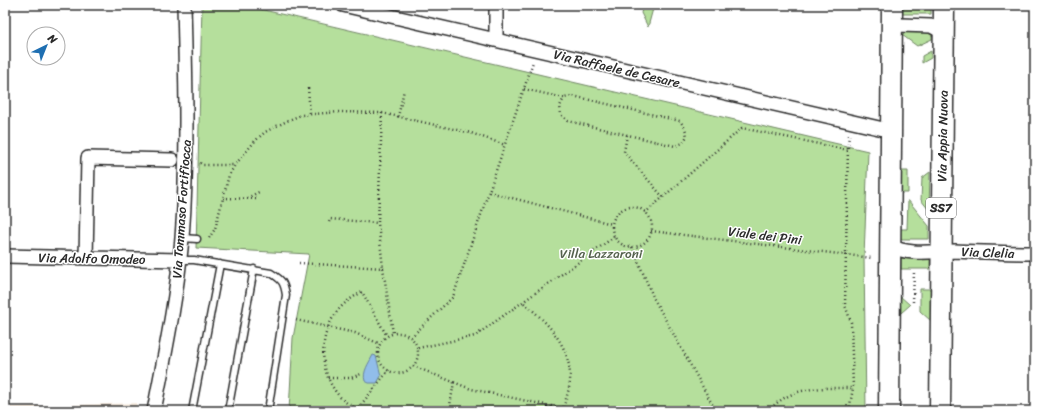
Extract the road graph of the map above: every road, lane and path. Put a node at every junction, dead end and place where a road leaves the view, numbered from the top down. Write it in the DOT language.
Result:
graph roads {
  1 [pos="184,5"];
  2 [pos="343,5"];
  3 [pos="496,5"];
  4 [pos="892,5"];
  5 [pos="944,5"];
  6 [pos="891,33"];
  7 [pos="943,35"];
  8 [pos="496,40"];
  9 [pos="538,50"];
  10 [pos="308,88"];
  11 [pos="524,89"];
  12 [pos="404,90"];
  13 [pos="564,98"];
  14 [pos="382,113"];
  15 [pos="310,114"];
  16 [pos="398,117"];
  17 [pos="851,122"];
  18 [pos="892,131"];
  19 [pos="627,135"];
  20 [pos="505,145"];
  21 [pos="848,150"];
  22 [pos="169,160"];
  23 [pos="203,165"];
  24 [pos="235,165"];
  25 [pos="259,192"];
  26 [pos="489,192"];
  27 [pos="663,197"];
  28 [pos="223,198"];
  29 [pos="245,199"];
  30 [pos="258,200"];
  31 [pos="646,213"];
  32 [pos="330,222"];
  33 [pos="378,223"];
  34 [pos="612,224"];
  35 [pos="651,231"];
  36 [pos="614,237"];
  37 [pos="182,238"];
  38 [pos="209,238"];
  39 [pos="197,239"];
  40 [pos="891,246"];
  41 [pos="632,247"];
  42 [pos="941,251"];
  43 [pos="1035,254"];
  44 [pos="846,255"];
  45 [pos="5,256"];
  46 [pos="86,258"];
  47 [pos="864,258"];
  48 [pos="179,260"];
  49 [pos="300,263"];
  50 [pos="220,264"];
  51 [pos="383,268"];
  52 [pos="254,269"];
  53 [pos="914,272"];
  54 [pos="523,302"];
  55 [pos="913,302"];
  56 [pos="296,320"];
  57 [pos="328,327"];
  58 [pos="393,333"];
  59 [pos="387,336"];
  60 [pos="411,337"];
  61 [pos="380,344"];
  62 [pos="418,348"];
  63 [pos="413,366"];
  64 [pos="389,370"];
  65 [pos="361,374"];
  66 [pos="328,378"];
  67 [pos="454,382"];
  68 [pos="852,388"];
  69 [pos="547,405"];
  70 [pos="564,409"];
  71 [pos="357,410"];
  72 [pos="154,411"];
  73 [pos="192,411"];
  74 [pos="228,411"];
  75 [pos="268,411"];
  76 [pos="449,411"];
  77 [pos="546,411"];
  78 [pos="574,411"];
  79 [pos="716,411"];
  80 [pos="768,411"];
  81 [pos="849,411"];
  82 [pos="889,411"];
  83 [pos="940,411"];
  1 -- 37 [label="street, Via Tommaso Fortifiocca"];
  2 -- 8 [label="street, Via Raffaele de Cesare"];
  3 -- 8 [label="street"];
  4 -- 6 [label="main road"];
  5 -- 7 [label="main road, Via Appia Nuova / SS7"];
  6 -- 7 [label="street"];
  6 -- 18 [label="main road"];
  7 -- 42 [label="main road, Via Appia Nuova / SS7"];
  8 -- 9 [label="street, Via Raffaele de Cesare"];
  9 -- 11 [label="path"];
  9 -- 17 [label="street, Via Raffaele de Cesare"];
  10 -- 15 [label="path"];
  11 -- 13 [label="path"];
  11 -- 20 [label="path"];
  12 -- 16 [label="path"];
  13 -- 19 [label="path"];
  13 -- 19 [label="path"];
  14 -- 15 [label="path"];
  14 -- 16 [label="path"];
  14 -- 33 [label="path"];
  15 -- 24 [label="path"];
  16 -- 20 [label="path"];
  17 -- 18 [label="street, Via Raffaele de Cesare"];
  17 -- 21 [label="path"];
  18 -- 40 [label="main road"];
  19 -- 27 [label="path"];
  20 -- 26 [label="path"];
  21 -- 27 [label="path"];
  21 -- 44 [label="path"];
  22 -- 46 [label="street"];
  23 -- 24 [label="path"];
  24 -- 28 [label="path"];
  25 -- 29 [label="path"];
  26 -- 34 [label="path"];
  26 -- 60 [label="path"];
  27 -- 31 [label="path"];
  28 -- 29 [label="path"];
  28 -- 38 [label="path"];
  29 -- 30 [label="path"];
  31 -- 34 [label="path"];
  31 -- 35 [label="path"];
  32 -- 33 [label="path"];
  33 -- 51 [label="path"];
  34 -- 36 [label="path"];
  35 -- 41 [label="path"];
  35 -- 44 [label="path, Viale dei Pini"];
  36 -- 41 [label="path"];
  36 -- 54 [label="path"];
  37 -- 39 [label="lane"];
  37 -- 48 [label="street, Via Tommaso Fortifiocca"];
  40 -- 42 [label="street, Via Clelia"];
  40 -- 82 [label="main road"];
  41 -- 79 [label="path"];
  42 -- 43 [label="street, Via Clelia"];
  42 -- 83 [label="main road, Via Appia Nuova / SS7"];
  44 -- 47 [label="path, Viale dei Pini"];
  44 -- 68 [label="path"];
  45 -- 46 [label="street, Via Adolfo Omodeo"];
  46 -- 48 [label="street, Via Adolfo Omodeo"];
  48 -- 50 [label="lane"];
  48 -- 72 [label="street, Via Tommaso Fortifiocca"];
  49 -- 51 [label="path"];
  50 -- 52 [label="lane"];
  50 -- 73 [label="lane"];
  51 -- 58 [label="path"];
  52 -- 74 [label="lane"];
  52 -- 75 [label="lane"];
  53 -- 55 [label="path"];
  54 -- 62 [label="path"];
  54 -- 70 [label="path"];
  56 -- 57 [label="path"];
  57 -- 59 [label="path"];
  57 -- 61 [label="path"];
  57 -- 66 [label="path"];
  58 -- 59 [label="path"];
  58 -- 60 [label="path"];
  59 -- 61 [label="path"];
  60 -- 62 [label="path"];
  61 -- 64 [label="path"];
  62 -- 63 [label="path"];
  63 -- 64 [label="path"];
  63 -- 67 [label="path"];
  64 -- 71 [label="path"];
  65 -- 66 [label="path"];
  66 -- 71 [label="path"];
  67 -- 69 [label="path"];
  67 -- 76 [label="path"];
  68 -- 80 [label="path"];
  68 -- 81 [label="path"];
  69 -- 70 [label="path"];
  69 -- 77 [label="path"];
  70 -- 78 [label="path"];
}
